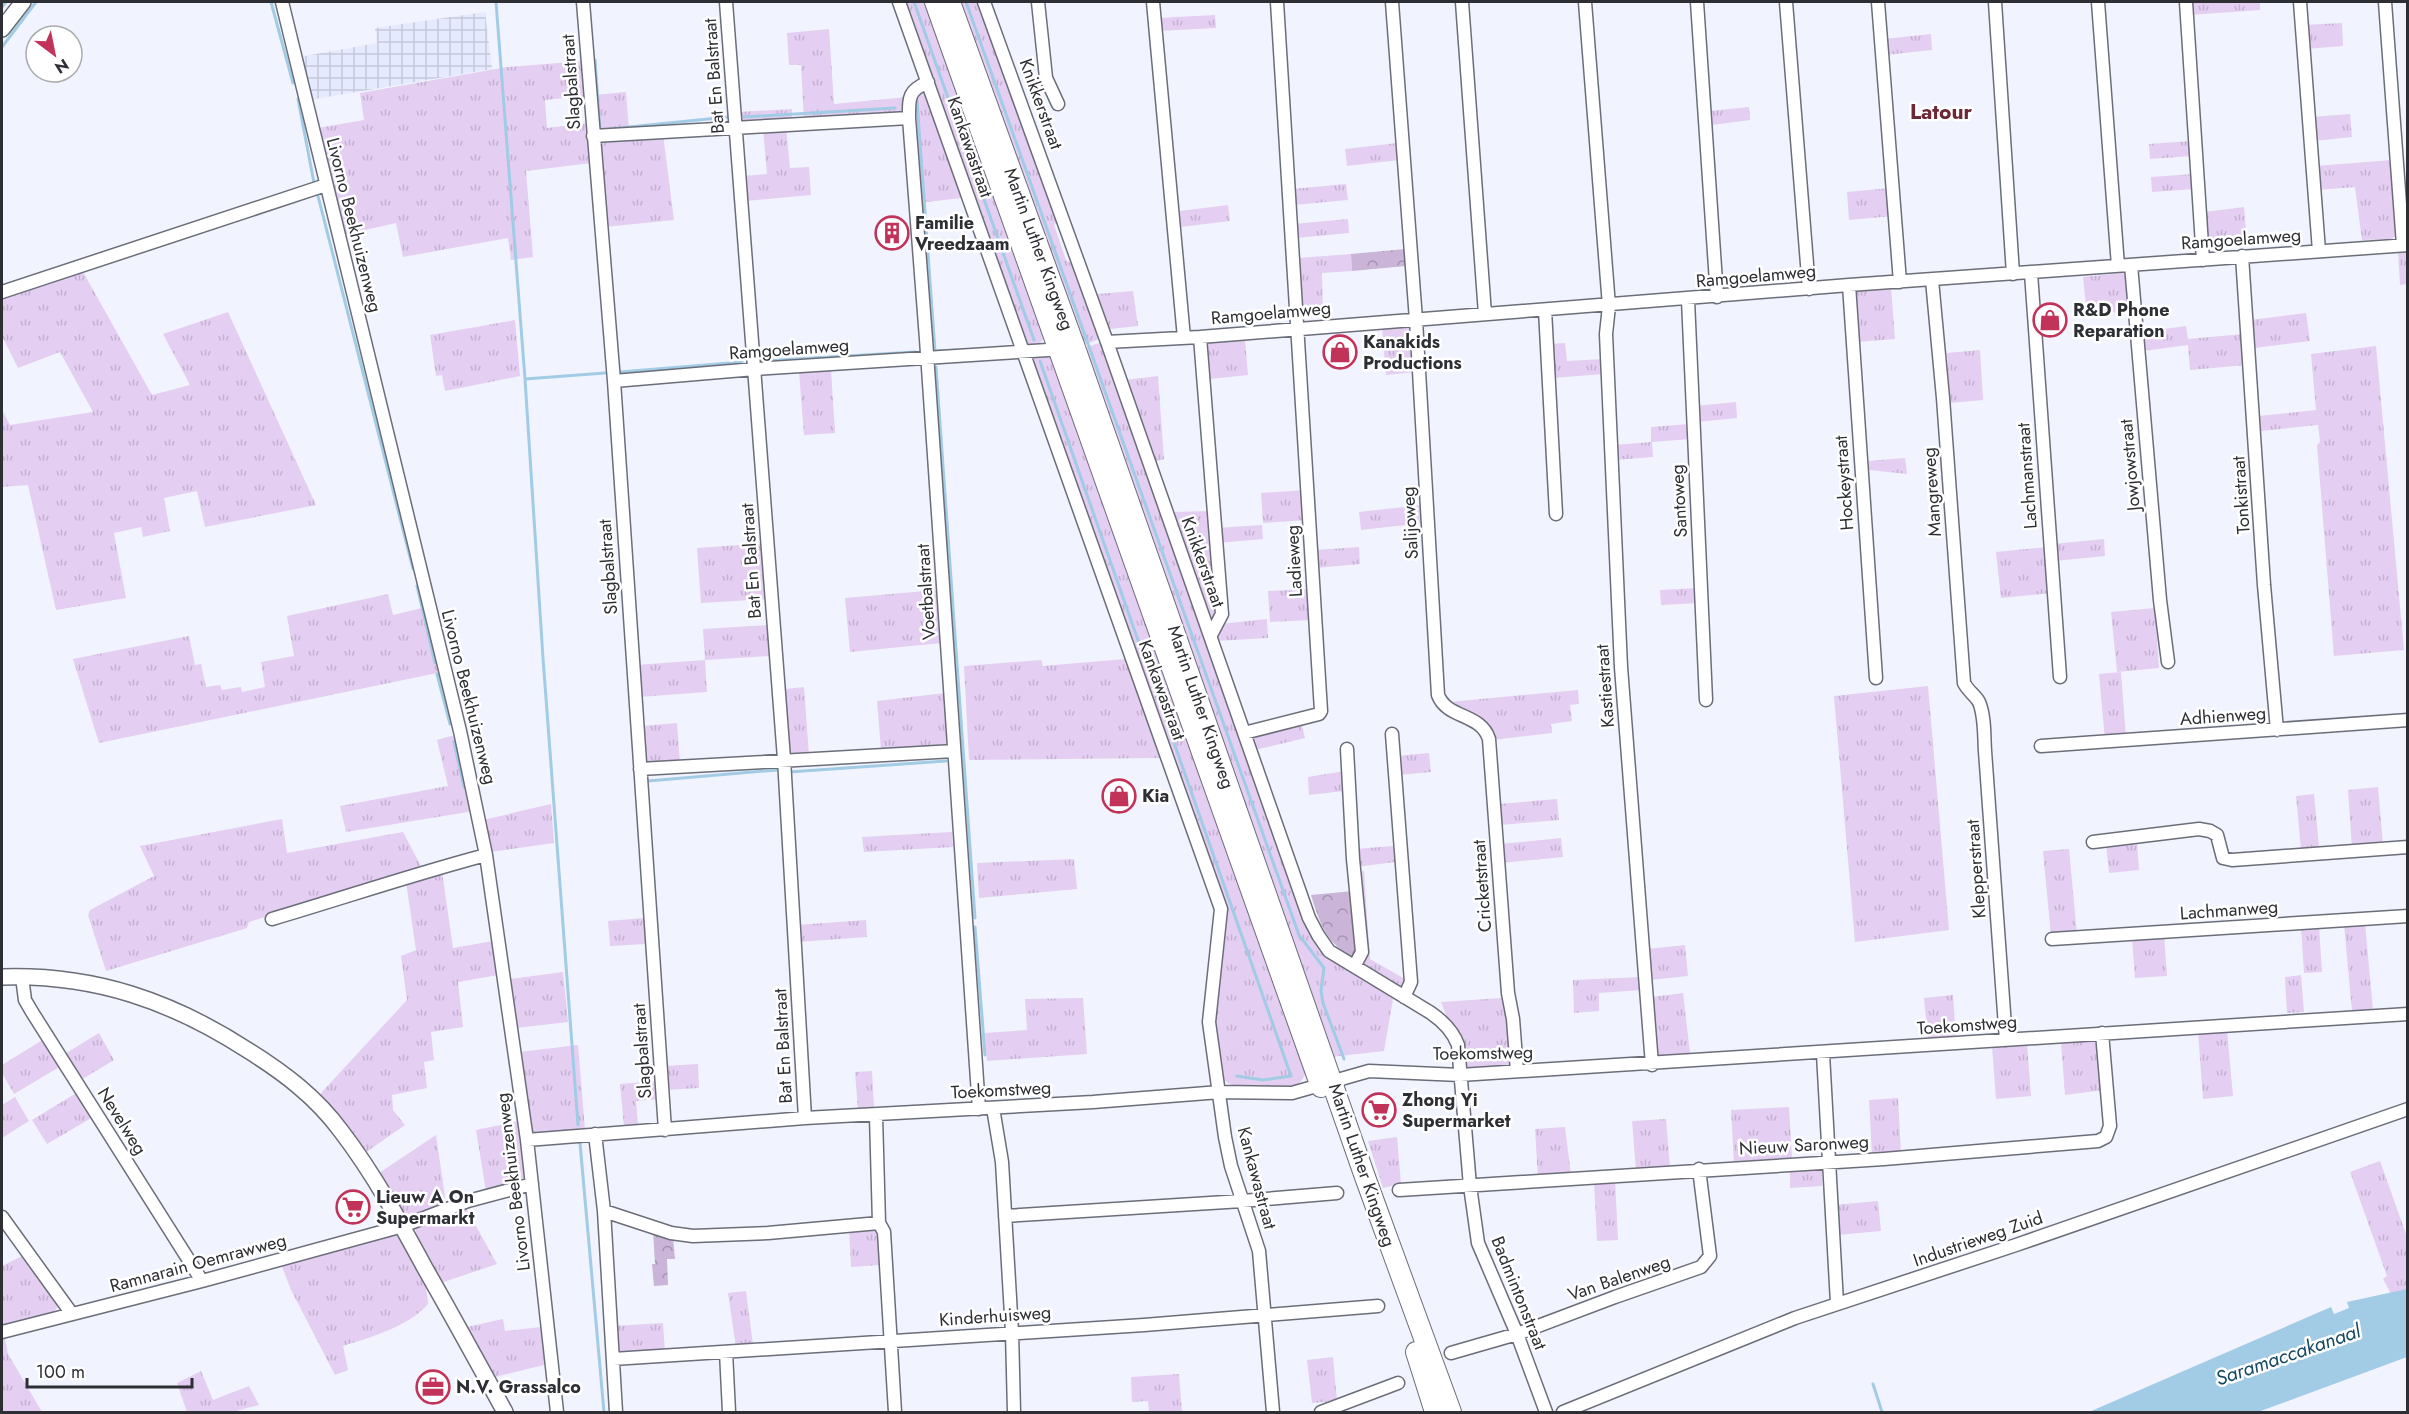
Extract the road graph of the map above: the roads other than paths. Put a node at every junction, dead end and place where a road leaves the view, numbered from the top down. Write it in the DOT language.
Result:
graph roads {
  1 [pos="23,2"];
  2 [pos="282,2"];
  3 [pos="583,2"];
  4 [pos="726,2"];
  5 [pos="899,2"];
  6 [pos="935,2"];
  7 [pos="950,2"];
  8 [pos="984,2"];
  9 [pos="1038,2"];
  10 [pos="1153,2"];
  11 [pos="1277,2"];
  12 [pos="1392,2"];
  13 [pos="1462,2"];
  14 [pos="1585,2"];
  15 [pos="1697,2"];
  16 [pos="1785,2"];
  17 [pos="1878,2"];
  18 [pos="1995,2"];
  19 [pos="2098,2"];
  20 [pos="2186,2"];
  21 [pos="2300,2"];
  22 [pos="2385,2"];
  23 [pos="2,29"];
  24 [pos="928,82"];
  25 [pos="1058,104"];
  26 [pos="909,118"];
  27 [pos="736,128"];
  28 [pos="593,136"];
  29 [pos="326,185"];
  30 [pos="2405,245"];
  31 [pos="2319,251"];
  32 [pos="2242,256"];
  33 [pos="2203,260"];
  34 [pos="2131,265"];
  35 [pos="2118,266"];
  36 [pos="2031,273"];
  37 [pos="2013,274"];
  38 [pos="1932,280"];
  39 [pos="1900,282"];
  40 [pos="1849,285"];
  41 [pos="1809,289"];
  42 [pos="2,292"];
  43 [pos="1717,297"];
  44 [pos="1688,300"];
  45 [pos="1609,306"];
  46 [pos="1545,310"];
  47 [pos="1485,314"];
  48 [pos="1416,320"];
  49 [pos="1298,329"];
  50 [pos="1200,337"];
  51 [pos="1184,338"];
  52 [pos="1107,342"];
  53 [pos="1066,348"];
  54 [pos="1023,352"];
  55 [pos="927,357"];
  56 [pos="755,369"];
  57 [pos="614,381"];
  58 [pos="1556,514"];
  59 [pos="1211,635"];
  60 [pos="2168,662"];
  61 [pos="2060,677"];
  62 [pos="1876,678"];
  63 [pos="1975,696"];
  64 [pos="1706,700"];
  65 [pos="1459,714"];
  66 [pos="2408,720"];
  67 [pos="2277,730"];
  68 [pos="1244,733"];
  69 [pos="1392,734"];
  70 [pos="2041,746"];
  71 [pos="1347,749"];
  72 [pos="954,751"];
  73 [pos="784,759"];
  74 [pos="640,769"];
  75 [pos="2093,842"];
  76 [pos="2408,847"];
  77 [pos="486,855"];
  78 [pos="2408,916"];
  79 [pos="272,920"];
  80 [pos="2052,939"];
  81 [pos="1355,965"];
  82 [pos="2,977"];
  83 [pos="22,977"];
  84 [pos="1404,997"];
  85 [pos="2408,1014"];
  86 [pos="2102,1033"];
  87 [pos="2006,1040"];
  88 [pos="1822,1053"];
  89 [pos="1652,1065"];
  90 [pos="1517,1071"];
  91 [pos="1460,1075"];
  92 [pos="1327,1084"];
  93 [pos="1220,1092"];
  94 [pos="993,1108"];
  95 [pos="979,1109"];
  96 [pos="2408,1109"];
  97 [pos="876,1116"];
  98 [pos="805,1118"];
  99 [pos="665,1130"];
  100 [pos="595,1134"];
  101 [pos="527,1140"];
  102 [pos="1827,1161"];
  103 [pos="1699,1169"];
  104 [pos="532,1184"];
  105 [pos="1470,1186"];
  106 [pos="1399,1190"];
  107 [pos="1337,1193"];
  108 [pos="1242,1201"];
  109 [pos="604,1211"];
  110 [pos="1005,1216"];
  111 [pos="2,1217"];
  112 [pos="879,1223"];
  113 [pos="402,1226"];
  114 [pos="202,1281"];
  115 [pos="1837,1303"];
  116 [pos="1378,1306"];
  117 [pos="72,1314"];
  118 [pos="1265,1316"];
  119 [pos="2,1332"];
  120 [pos="1012,1332"];
  121 [pos="1516,1334"];
  122 [pos="890,1342"];
  123 [pos="726,1352"];
  124 [pos="1451,1353"];
  125 [pos="613,1359"];
  126 [pos="1398,1383"];
  127 [pos="505,1413"];
  128 [pos="557,1413"];
  129 [pos="616,1413"];
  130 [pos="729,1413"];
  131 [pos="895,1413"];
  132 [pos="1014,1413"];
  133 [pos="1274,1413"];
  134 [pos="1321,1413"];
  135 [pos="1436,1413"];
  136 [pos="1451,1413"];
  137 [pos="1546,1413"];
  138 [pos="1563,1413"];
  1 -- 23 [label="street"];
  2 -- 29 [label="street, Livorno Beekhuizenweg"];
  3 -- 28 [label="street, Slagbalstraat"];
  4 -- 27 [label="street, Bat En Balstraat"];
  5 -- 24 [label="street, Kankawastraat"];
  6 -- 53 [label="main road, Martin Luther Kingweg"];
  7 -- 53 [label="main road, Martin Luther Kingweg"];
  8 -- 52 [label="street, Knikkerstraat"];
  9 -- 25 [label="street"];
  10 -- 51 [label="street"];
  11 -- 49 [label="street"];
  12 -- 48 [label="street, Salijoweg"];
  13 -- 47 [label="street"];
  14 -- 45 [label="street, Kastiestraat"];
  15 -- 43 [label="street"];
  16 -- 41 [label="street"];
  17 -- 39 [label="street"];
  18 -- 37 [label="street"];
  19 -- 35 [label="street"];
  20 -- 33 [label="street"];
  21 -- 31 [label="street"];
  22 -- 30 [label="street"];
  24 -- 26 [label="street, Voetbalstraat"];
  24 -- 54 [label="street, Kankawastraat"];
  26 -- 27 [label="street"];
  26 -- 55 [label="street, Voetbalstraat"];
  27 -- 28 [label="street"];
  27 -- 56 [label="street, Bat En Balstraat"];
  28 -- 57 [label="street, Slagbalstraat"];
  29 -- 42 [label="street"];
  29 -- 77 [label="street, Livorno Beekhuizenweg"];
  30 -- 31 [label="street, Ramgoelamweg"];
  31 -- 32 [label="street, Ramgoelamweg"];
  32 -- 33 [label="street, Ramgoelamweg"];
  32 -- 67 [label="street, Tonkistraat"];
  33 -- 34 [label="street, Ramgoelamweg"];
  34 -- 35 [label="street, Ramgoelamweg"];
  34 -- 60 [label="street, Jowjowstraat"];
  35 -- 36 [label="street, Ramgoelamweg"];
  36 -- 37 [label="street, Ramgoelamweg"];
  36 -- 61 [label="street, Lachmanstraat"];
  37 -- 38 [label="street, Ramgoelamweg"];
  38 -- 39 [label="street, Ramgoelamweg"];
  38 -- 63 [label="street, Mangreweg"];
  39 -- 40 [label="street, Ramgoelamweg"];
  40 -- 41 [label="street, Ramgoelamweg"];
  40 -- 62 [label="street, Hockeystraat"];
  41 -- 43 [label="street, Ramgoelamweg"];
  43 -- 44 [label="street, Ramgoelamweg"];
  44 -- 45 [label="street, Ramgoelamweg"];
  44 -- 64 [label="street, Santoweg"];
  45 -- 46 [label="street, Ramgoelamweg"];
  45 -- 89 [label="street, Kastiestraat"];
  46 -- 47 [label="street, Ramgoelamweg"];
  46 -- 58 [label="street"];
  47 -- 48 [label="street, Ramgoelamweg"];
  48 -- 49 [label="street, Ramgoelamweg"];
  48 -- 65 [label="street, Salijoweg"];
  49 -- 50 [label="street, Ramgoelamweg"];
  49 -- 68 [label="street, Ladieweg"];
  50 -- 51 [label="street, Ramgoelamweg"];
  50 -- 59 [label="street"];
  51 -- 52 [label="street, Ramgoelamweg"];
  52 -- 59 [label="street, Knikkerstraat"];
  53 -- 54 [label="street, Ramgoelamweg"];
  53 -- 92 [label="main road, Martin Luther Kingweg"];
  54 -- 55 [label="street, Ramgoelamweg"];
  54 -- 93 [label="street, Kankawastraat"];
  55 -- 56 [label="street, Ramgoelamweg"];
  55 -- 72 [label="street, Voetbalstraat"];
  56 -- 57 [label="street, Ramgoelamweg"];
  56 -- 73 [label="street, Bat En Balstraat"];
  57 -- 74 [label="street, Slagbalstraat"];
  59 -- 68 [label="street, Knikkerstraat"];
  63 -- 87 [label="street, Klepperstraat"];
  65 -- 90 [label="street, Cricketstraat"];
  66 -- 67 [label="street, Adhienweg"];
  67 -- 70 [label="street, Adhienweg"];
  68 -- 81 [label="street, Knikkerstraat"];
  69 -- 84 [label="street"];
  71 -- 81 [label="street"];
  72 -- 73 [label="street"];
  72 -- 95 [label="street, Voetbalstraat"];
  73 -- 74 [label="street"];
  73 -- 98 [label="street, Bat En Balstraat"];
  74 -- 99 [label="street, Slagbalstraat"];
  75 -- 76 [label="street"];
  77 -- 79 [label="street"];
  77 -- 101 [label="street, Livorno Beekhuizenweg"];
  78 -- 80 [label="street, Lachmanweg"];
  81 -- 84 [label="street, Knikkerstraat"];
  82 -- 83 [label="street"];
  83 -- 113 [label="street"];
  83 -- 114 [label="street, Nevelweg"];
  84 -- 91 [label="street, Knikkerstraat"];
  85 -- 86 [label="street, Toekomstweg"];
  86 -- 87 [label="street, Toekomstweg"];
  86 -- 102 [label="street, Nieuw Saronweg"];
  87 -- 88 [label="street, Toekomstweg"];
  88 -- 89 [label="street, Toekomstweg"];
  88 -- 102 [label="street"];
  89 -- 90 [label="street, Toekomstweg"];
  90 -- 91 [label="street, Toekomstweg"];
  91 -- 92 [label="street, Toekomstweg"];
  91 -- 105 [label="street, Badmintonstraat"];
  92 -- 93 [label="street, Toekomstweg"];
  92 -- 135 [label="main road, Martin Luther Kingweg"];
  92 -- 136 [label="main road, Martin Luther Kingweg"];
  93 -- 94 [label="street, Toekomstweg"];
  93 -- 108 [label="street, Kankawastraat"];
  94 -- 95 [label="street, Toekomstweg"];
  94 -- 110 [label="street"];
  95 -- 97 [label="street, Toekomstweg"];
  96 -- 115 [label="street, Industrieweg Zuid"];
  97 -- 98 [label="street, Toekomstweg"];
  97 -- 112 [label="street"];
  98 -- 99 [label="street, Toekomstweg"];
  99 -- 100 [label="street, Toekomstweg"];
  100 -- 101 [label="street, Toekomstweg"];
  100 -- 109 [label="street"];
  101 -- 104 [label="street, Livorno Beekhuizenweg"];
  102 -- 103 [label="street, Nieuw Saronweg"];
  102 -- 115 [label="street"];
  103 -- 105 [label="street, Nieuw Saronweg"];
  103 -- 121 [label="street, Van Balenweg"];
  104 -- 113 [label="street, Ramnarain Oemrawweg"];
  104 -- 128 [label="street, Livorno Beekhuizenweg"];
  105 -- 106 [label="street, Nieuw Saronweg"];
  105 -- 121 [label="street, Badmintonstraat"];
  107 -- 108 [label="street"];
  108 -- 110 [label="street"];
  108 -- 118 [label="street, Kankawastraat"];
  109 -- 112 [label="street"];
  109 -- 125 [label="street"];
  110 -- 120 [label="street"];
  111 -- 117 [label="street"];
  112 -- 122 [label="street"];
  113 -- 114 [label="street, Ramnarain Oemrawweg"];
  113 -- 127 [label="street"];
  114 -- 117 [label="street, Ramnarain Oemrawweg"];
  115 -- 138 [label="street, Industrieweg Zuid"];
  116 -- 118 [label="street, Kinderhuisweg"];
  117 -- 119 [label="street, Ramnarain Oemrawweg"];
  118 -- 120 [label="street, Kinderhuisweg"];
  118 -- 133 [label="street, Kankawastraat"];
  120 -- 122 [label="street, Kinderhuisweg"];
  120 -- 132 [label="street"];
  121 -- 124 [label="street, Van Balenweg"];
  121 -- 137 [label="street, Badmintonstraat"];
  122 -- 123 [label="street, Kinderhuisweg"];
  122 -- 131 [label="street"];
  123 -- 125 [label="street, Kinderhuisweg"];
  123 -- 130 [label="street"];
  125 -- 129 [label="street"];
  126 -- 134 [label="street"];
}
